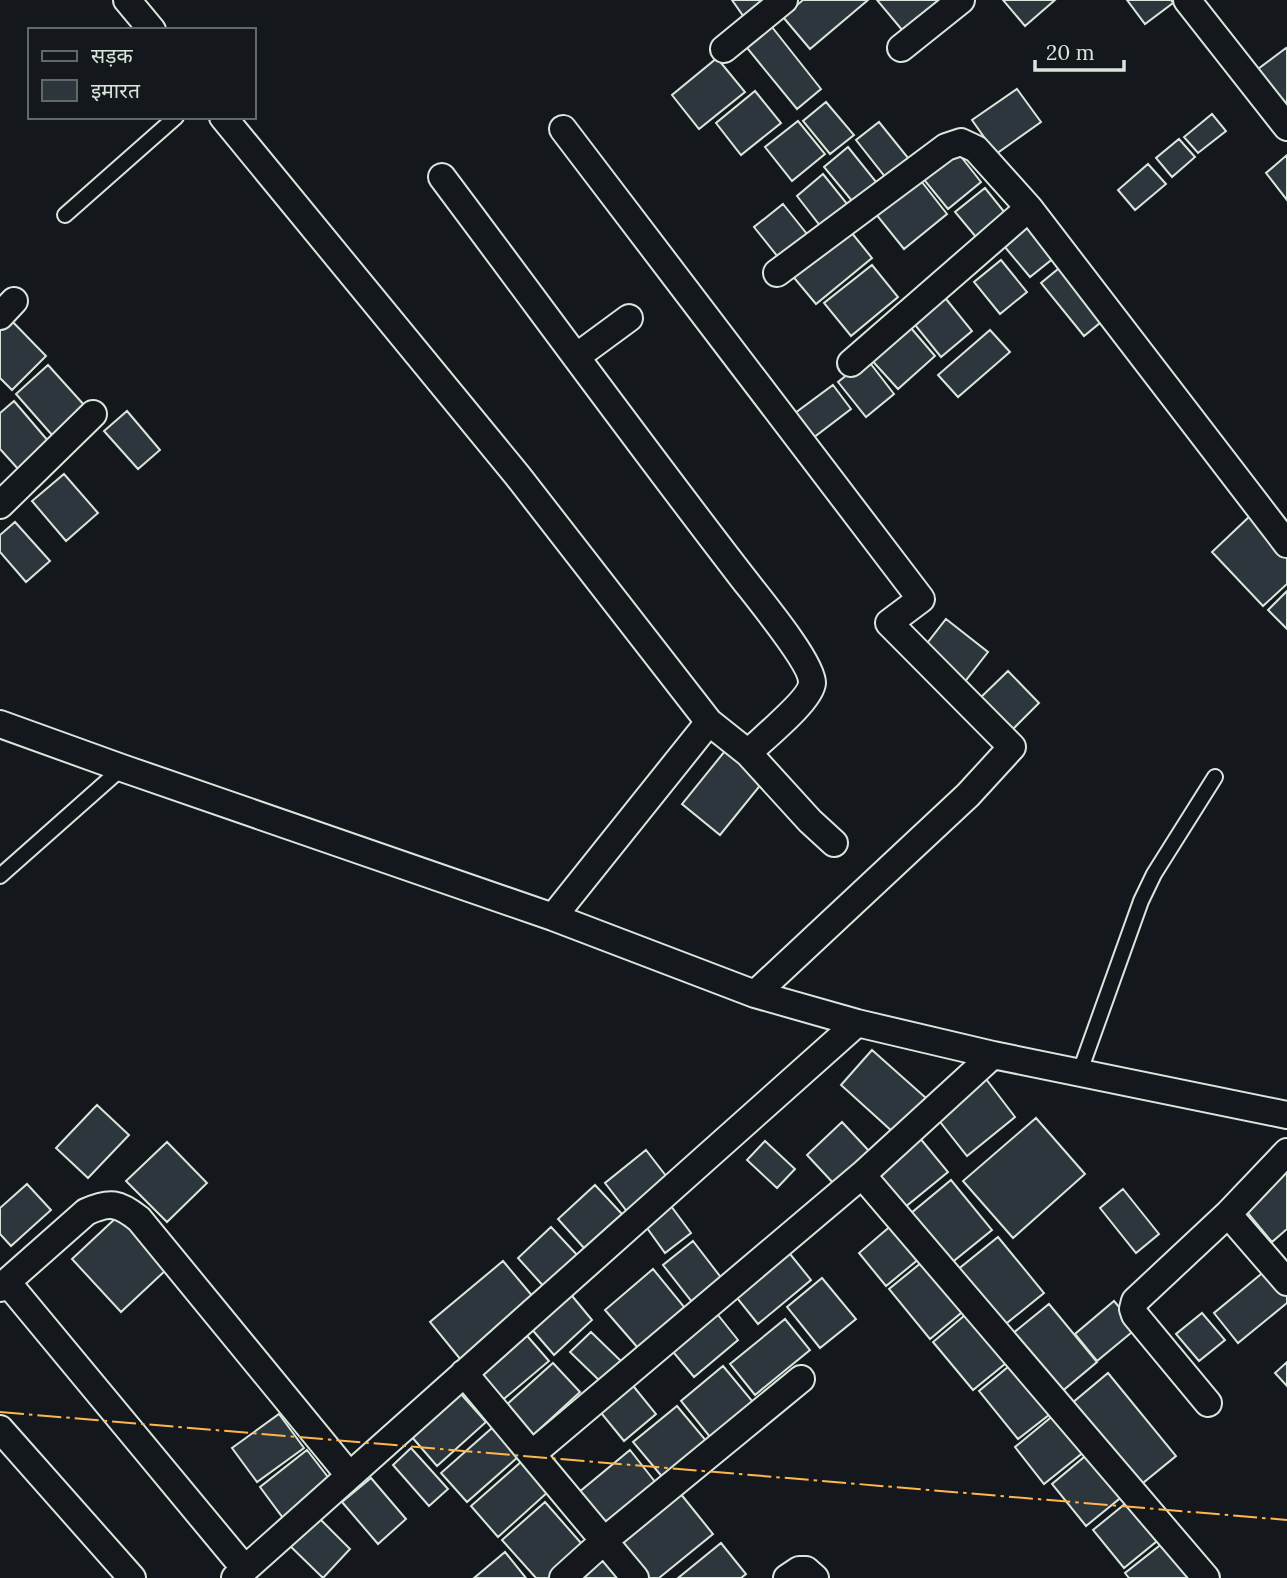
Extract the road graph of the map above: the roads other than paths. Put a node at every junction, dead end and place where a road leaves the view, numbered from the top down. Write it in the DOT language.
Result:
graph roads {
  1 [pos="127,0"];
  2 [pos="784,0"];
  3 [pos="961,0"];
  4 [pos="1188,0"];
  5 [pos="150,28"];
  6 [pos="901,48"];
  7 [pos="724,49"];
  8 [pos="174,119"];
  9 [pos="225,119"];
  10 [pos="1287,127"];
  11 [pos="563,129"];
  12 [pos="442,177"];
  13 [pos="1029,208"];
  14 [pos="65,215"];
  15 [pos="776,273"];
  16 [pos="629,318"];
  17 [pos="576,357"];
  18 [pos="851,363"];
  19 [pos="93,414"];
  20 [pos="0,505"];
  21 [pos="1287,544"];
  22 [pos="709,722"];
  23 [pos="0,724"];
  24 [pos="748,753"];
  25 [pos="122,768"];
  26 [pos="1215,777"];
  27 [pos="834,843"];
  28 [pos="0,876"];
  29 [pos="553,917"];
  30 [pos="755,995"];
  31 [pos="857,1023"];
  32 [pos="993,1055"];
  33 [pos="1079,1074"];
  34 [pos="1287,1115"];
  35 [pos="1287,1152"];
  36 [pos="862,1175"];
  37 [pos="1228,1214"];
  38 [pos="1287,1282"];
  39 [pos="4,1285"];
  40 [pos="464,1373"];
  41 [pos="801,1379"];
  42 [pos="1208,1403"];
  43 [pos="0,1429"];
  44 [pos="532,1454"];
  45 [pos="349,1475"];
  46 [pos="605,1540"];
  47 [pos="240,1573"];
  48 [pos="132,1578"];
  49 [pos="563,1578"];
  50 [pos="635,1578"];
  51 [pos="787,1578"];
  52 [pos="815,1578"];
  53 [pos="1206,1578"];
  1 -- 5 [label="street"];
  2 -- 7 [label="street"];
  3 -- 6 [label="street"];
  4 -- 10 [label="street"];
  8 -- 14 [label="lane"];
  9 -- 22 [label="street"];
  11 -- 30 [label="street"];
  12 -- 17 [label="street"];
  13 -- 15 [label="street"];
  13 -- 18 [label="street"];
  13 -- 21 [label="street"];
  16 -- 17 [label="street"];
  17 -- 24 [label="street"];
  19 -- 20 [label="street"];
  22 -- 24 [label="street"];
  22 -- 29 [label="street"];
  23 -- 25 [label="street"];
  24 -- 27 [label="street"];
  25 -- 28 [label="lane"];
  25 -- 29 [label="street"];
  26 -- 33 [label="lane"];
  29 -- 30 [label="street"];
  30 -- 31 [label="street"];
  31 -- 32 [label="street"];
  31 -- 40 [label="street"];
  32 -- 33 [label="street"];
  32 -- 36 [label="street"];
  33 -- 34 [label="street"];
  35 -- 37 [label="street"];
  36 -- 44 [label="street"];
  36 -- 53 [label="street"];
  37 -- 38 [label="street"];
  37 -- 42 [label="street"];
  39 -- 45 [label="street"];
  39 -- 47 [label="street"];
  40 -- 44 [label="street"];
  40 -- 45 [label="street"];
  41 -- 46 [label="street"];
  43 -- 48 [label="street"];
  44 -- 46 [label="street"];
  45 -- 47 [label="street"];
  46 -- 49 [label="street"];
  46 -- 50 [label="street"];
  51 -- 52 [label="street"];
}
